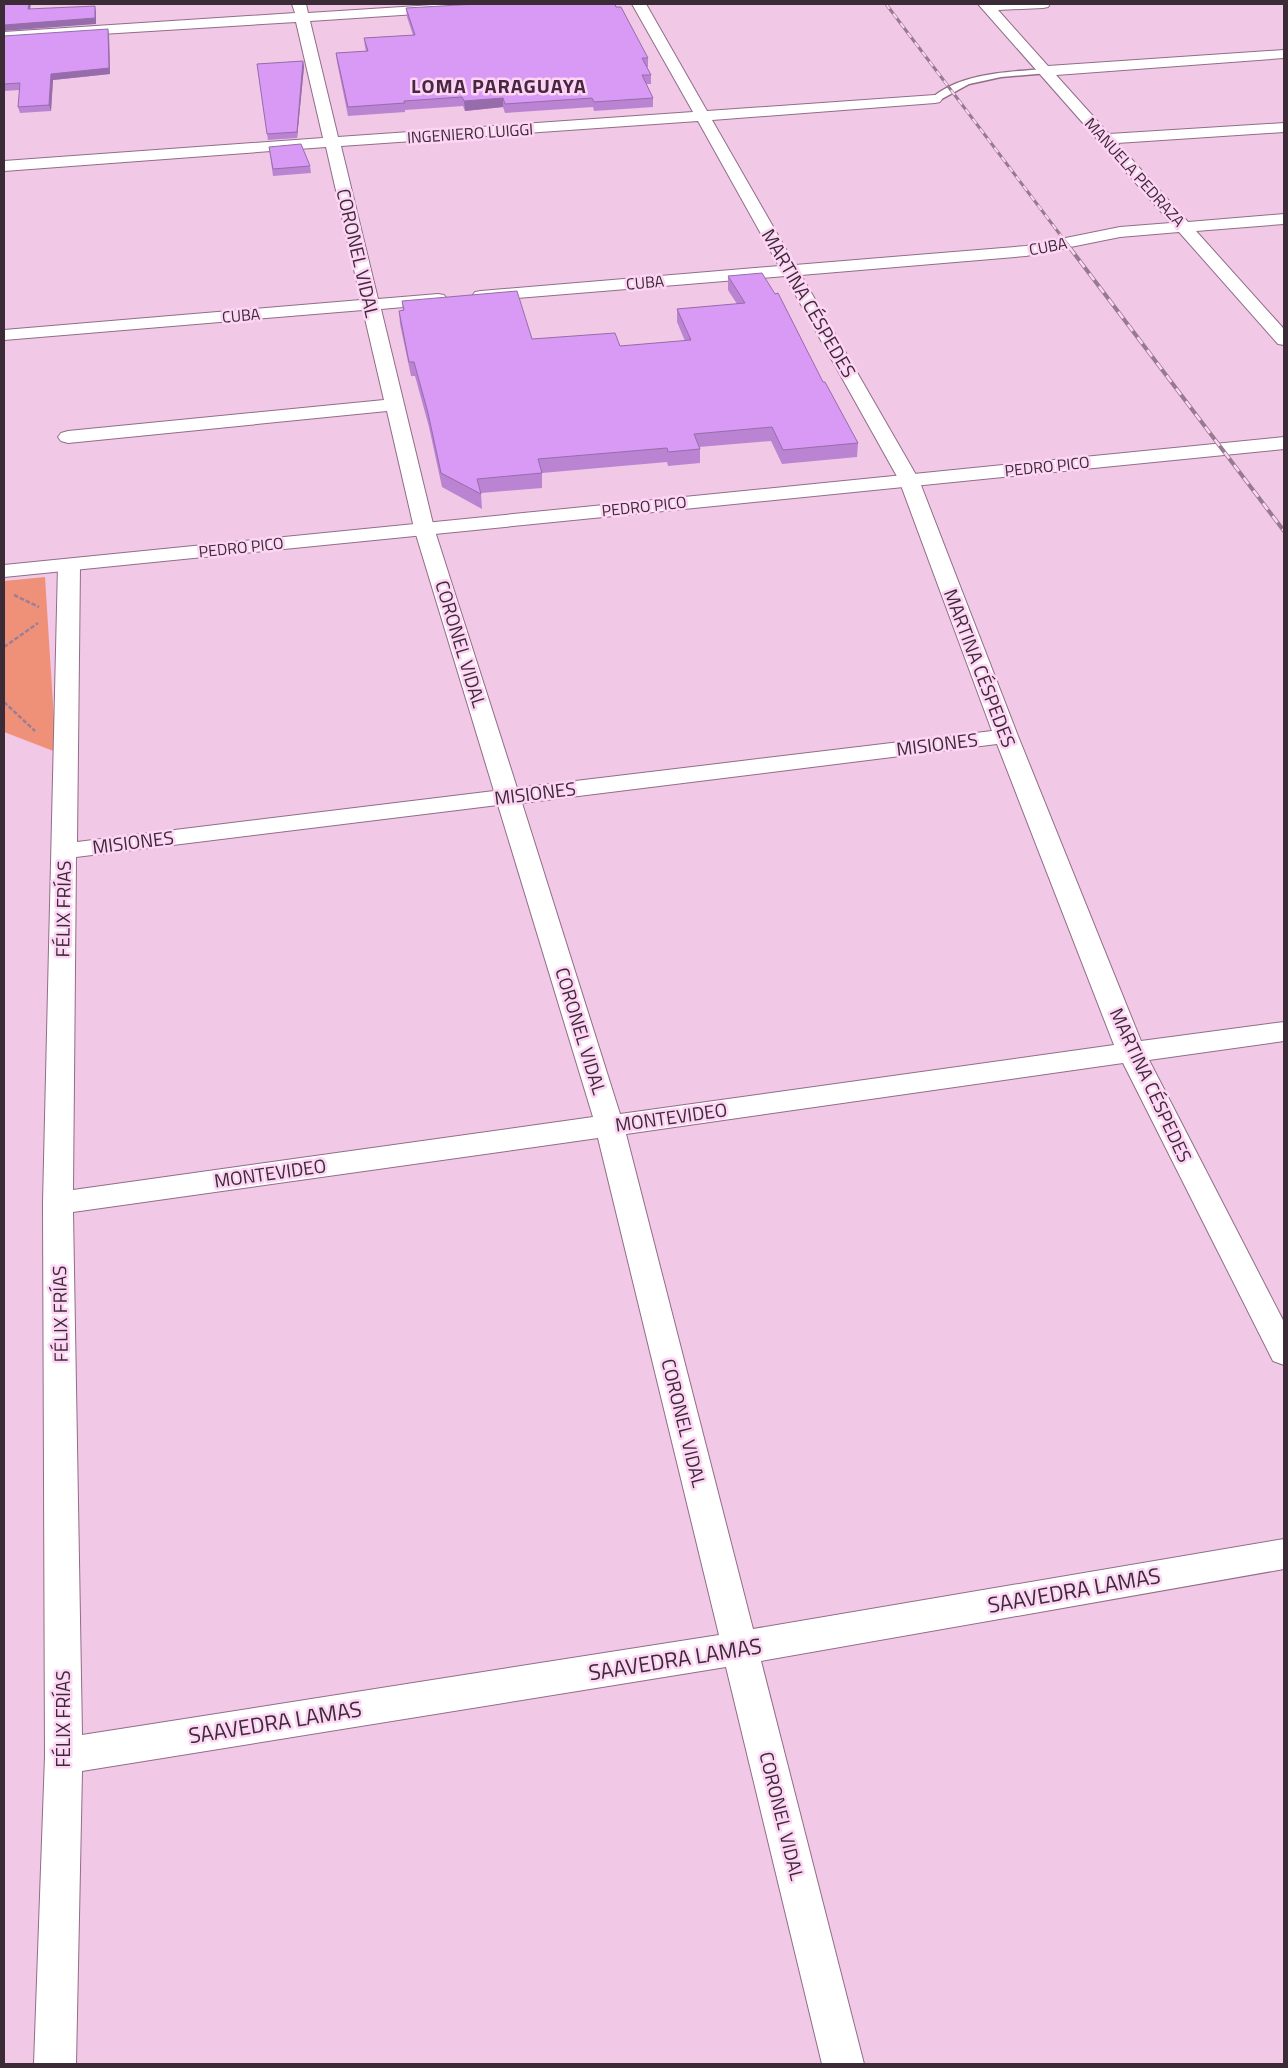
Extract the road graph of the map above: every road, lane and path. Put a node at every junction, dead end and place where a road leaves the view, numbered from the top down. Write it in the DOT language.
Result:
graph roads {
  1 [pos="508,4"];
  2 [pos="639,4"];
  3 [pos="1043,4"];
  4 [pos="987,5"];
  5 [pos="300,10"];
  6 [pos="4,36"];
  7 [pos="1284,54"];
  8 [pos="1045,71"];
  9 [pos="935,99"];
  10 [pos="703,116"];
  11 [pos="1284,127"];
  12 [pos="1106,139"];
  13 [pos="332,142"];
  14 [pos="4,166"];
  15 [pos="1284,219"];
  16 [pos="1184,227"];
  17 [pos="790,270"];
  18 [pos="371,305"];
  19 [pos="1284,313"];
  20 [pos="1262,314"];
  21 [pos="4,335"];
  22 [pos="1284,340"];
  23 [pos="394,405"];
  24 [pos="68,437"];
  25 [pos="1284,443"];
  26 [pos="909,480"];
  27 [pos="424,528"];
  28 [pos="69,564"];
  29 [pos="4,571"];
  30 [pos="13,595"];
  31 [pos="39,614"];
  32 [pos="39,631"];
  33 [pos="4,647"];
  34 [pos="4,702"];
  35 [pos="37,724"];
  36 [pos="1006,736"];
  37 [pos="508,796"];
  38 [pos="64,851"];
  39 [pos="1284,1031"];
  40 [pos="1131,1052"];
  41 [pos="610,1126"];
  42 [pos="58,1203"];
  43 [pos="1284,1352"];
  44 [pos="1284,1554"];
  45 [pos="740,1648"];
  46 [pos="64,1756"];
  47 [pos="55,2064"];
  48 [pos="843,2064"];
  1 -- 5 [label="street"];
  2 -- 10 [label="street, MARTINA CÉSPEDES"];
  3 -- 4 [label="street"];
  4 -- 8 [label="street, MANUELA PEDRAZA"];
  5 -- 6 [label="street"];
  5 -- 13 [label="street, CORONEL VIDAL"];
  7 -- 8 [label="street"];
  8 -- 9 [label="lane"];
  8 -- 12 [label="street, MANUELA PEDRAZA"];
  9 -- 10 [label="street, INGENIERO LUIGGI"];
  10 -- 13 [label="street, INGENIERO LUIGGI"];
  10 -- 17 [label="street, MARTINA CÉSPEDES"];
  11 -- 12 [label="street"];
  12 -- 16 [label="street, MANUELA PEDRAZA"];
  13 -- 14 [label="street, INGENIERO LUIGGI"];
  13 -- 18 [label="street, CORONEL VIDAL"];
  15 -- 16 [label="street, CUBA"];
  16 -- 17 [label="street, CUBA"];
  16 -- 20 [label="street, MANUELA PEDRAZA"];
  17 -- 18 [label="street, CUBA"];
  17 -- 26 [label="street, MARTINA CÉSPEDES"];
  18 -- 21 [label="street, CUBA"];
  18 -- 23 [label="street, CORONEL VIDAL"];
  19 -- 20 [label="street"];
  20 -- 22 [label="street, MANUELA PEDRAZA"];
  23 -- 24 [label="street"];
  23 -- 27 [label="street, CORONEL VIDAL"];
  25 -- 26 [label="street, PEDRO PICO"];
  26 -- 27 [label="street, PEDRO PICO"];
  26 -- 36 [label="street, MARTINA CÉSPEDES"];
  27 -- 28 [label="street, PEDRO PICO"];
  27 -- 37 [label="street, CORONEL VIDAL"];
  28 -- 29 [label="street, PEDRO PICO"];
  28 -- 38 [label="street, FÉLIX FRÍAS"];
  30 -- 31 [label="path"];
  32 -- 33 [label="path"];
  34 -- 35 [label="path"];
  36 -- 37 [label="street, MISIONES"];
  36 -- 40 [label="street, MARTINA CÉSPEDES"];
  37 -- 38 [label="street, MISIONES"];
  37 -- 41 [label="street, CORONEL VIDAL"];
  38 -- 42 [label="street, FÉLIX FRÍAS"];
  39 -- 40 [label="street, MONTEVIDEO"];
  40 -- 41 [label="street, MONTEVIDEO"];
  40 -- 43 [label="street, MARTINA CÉSPEDES"];
  41 -- 42 [label="street, MONTEVIDEO"];
  41 -- 45 [label="street, CORONEL VIDAL"];
  42 -- 46 [label="street, FÉLIX FRÍAS"];
  44 -- 45 [label="street, SAAVEDRA LAMAS"];
  45 -- 46 [label="street, SAAVEDRA LAMAS"];
  45 -- 48 [label="street, CORONEL VIDAL"];
  46 -- 47 [label="street, FÉLIX FRÍAS"];
}
